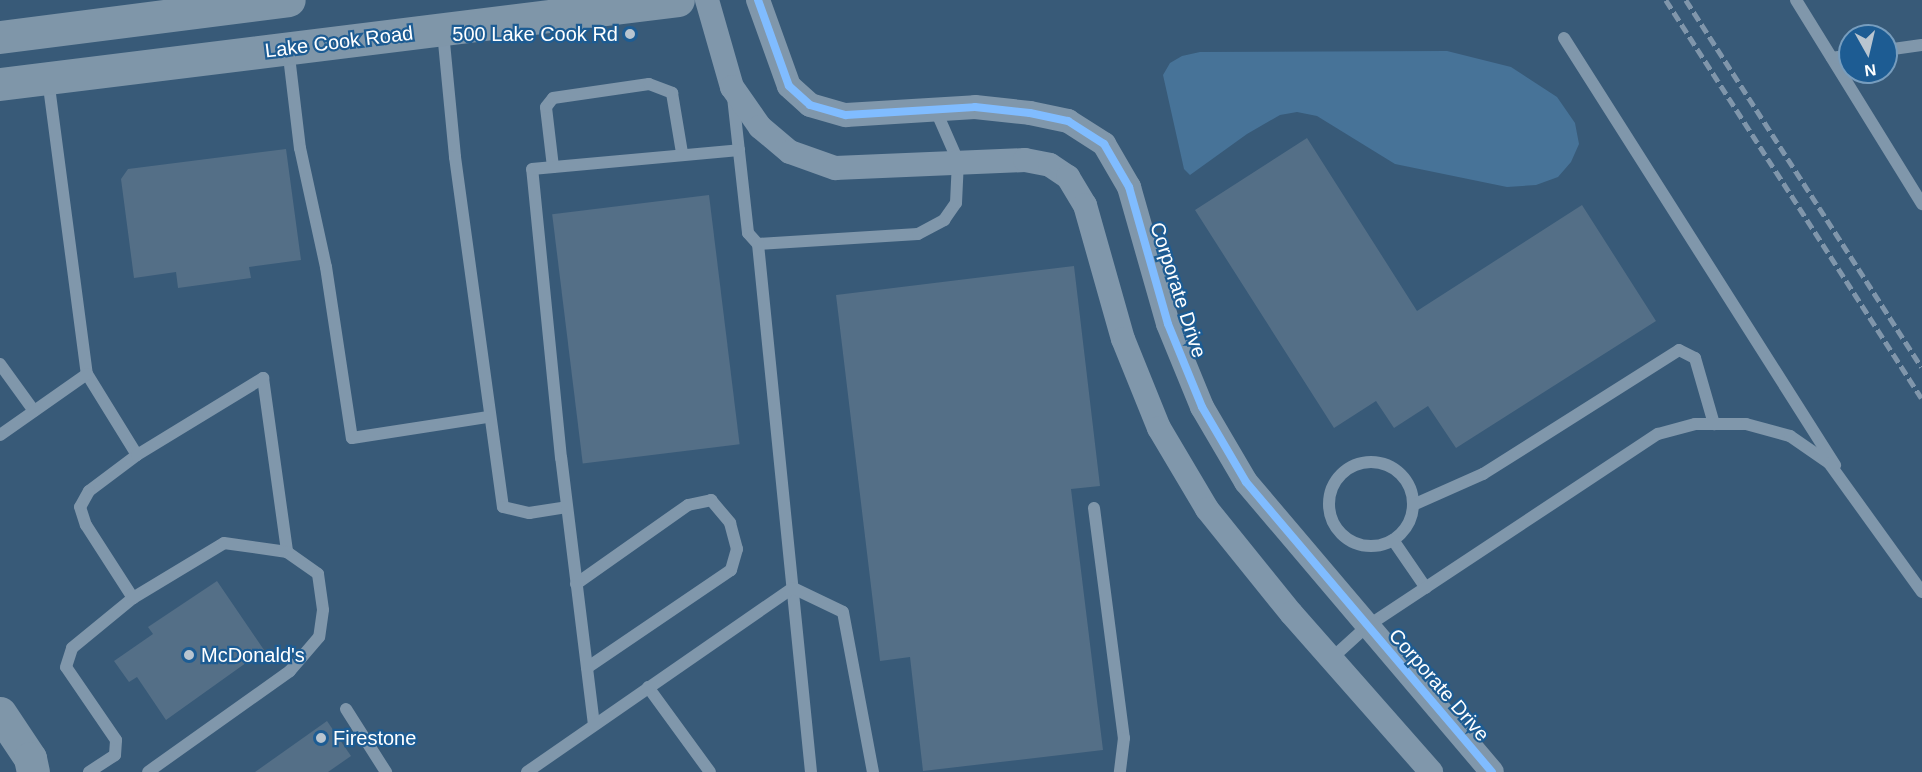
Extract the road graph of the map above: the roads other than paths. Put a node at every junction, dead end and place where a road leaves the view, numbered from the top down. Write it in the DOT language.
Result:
graph roads {
  1 [pos="289,0"];
  2 [pos="678,0"];
  3 [pos="707,0"];
  4 [pos="758,0"];
  5 [pos="1796,0"];
  6 [pos="219,4"];
  7 [pos="442,29"];
  8 [pos="0,37"];
  9 [pos="1564,38"];
  10 [pos="1922,45"];
  11 [pos="288,48"];
  12 [pos="1898,48"];
  13 [pos="1838,57"];
  14 [pos="1832,58"];
  15 [pos="48,78"];
  16 [pos="0,84"];
  17 [pos="732,87"];
  18 [pos="936,111"];
  19 [pos="739,150"];
  20 [pos="682,153"];
  21 [pos="958,161"];
  22 [pos="553,167"];
  23 [pos="1922,204"];
  24 [pos="758,244"];
  25 [pos="0,364"];
  26 [pos="87,374"];
  27 [pos="34,411"];
  28 [pos="488,417"];
  29 [pos="1714,424"];
  30 [pos="0,435"];
  31 [pos="137,455"];
  32 [pos="1854,495"];
  33 [pos="1413,505"];
  34 [pos="567,507"];
  35 [pos="1094,508"];
  36 [pos="1393,540"];
  37 [pos="287,552"];
  38 [pos="576,584"];
  39 [pos="793,588"];
  40 [pos="1426,588"];
  41 [pos="1922,592"];
  42 [pos="133,598"];
  43 [pos="1366,627"];
  44 [pos="1331,659"];
  45 [pos="587,668"];
  46 [pos="648,687"];
  47 [pos="346,709"];
  48 [pos="0,712"];
  49 [pos="594,725"];
  50 [pos="33,772"];
  51 [pos="89,772"];
  52 [pos="148,772"];
  53 [pos="386,772"];
  54 [pos="527,772"];
  55 [pos="710,772"];
  56 [pos="811,772"];
  57 [pos="873,772"];
  58 [pos="1120,772"];
  59 [pos="1431,772"];
  60 [pos="1492,772"];
  1 -- 6 [label="main road"];
  2 -- 7 [label="main road, Lake Cook Road"];
  3 -- 17 [label="street"];
  4 -- 18 [label="street, Corporate Drive"];
  5 -- 14 [label="lane"];
  6 -- 8 [label="main road"];
  7 -- 11 [label="main road, Lake Cook Road"];
  7 -- 28 [label="lane"];
  9 -- 32 [label="lane"];
  10 -- 12 [label="lane"];
  11 -- 15 [label="main road, Lake Cook Road"];
  11 -- 28 [label="lane"];
  13 -- 14 [label="lane"];
  14 -- 23 [label="lane"];
  15 -- 16 [label="main road, Lake Cook Road"];
  15 -- 26 [label="lane"];
  17 -- 19 [label="lane"];
  17 -- 21 [label="street"];
  18 -- 21 [label="lane"];
  18 -- 43 [label="street, Corporate Drive"];
  19 -- 20 [label="lane"];
  19 -- 24 [label="lane"];
  20 -- 22 [label="lane"];
  20 -- 22 [label="lane"];
  21 -- 24 [label="lane"];
  21 -- 44 [label="street"];
  22 -- 34 [label="lane"];
  24 -- 39 [label="lane"];
  25 -- 27 [label="lane"];
  26 -- 27 [label="lane"];
  26 -- 31 [label="lane"];
  27 -- 30 [label="lane"];
  28 -- 34 [label="lane"];
  29 -- 32 [label="lane"];
  29 -- 33 [label="lane"];
  29 -- 40 [label="lane"];
  31 -- 37 [label="lane"];
  31 -- 42 [label="lane"];
  32 -- 41 [label="lane"];
  33 -- 36 [label="lane"];
  33 -- 36 [label="lane"];
  34 -- 38 [label="lane"];
  35 -- 58 [label="lane"];
  36 -- 40 [label="lane"];
  37 -- 42 [label="lane"];
  37 -- 52 [label="lane"];
  38 -- 45 [label="lane"];
  38 -- 45 [label="lane"];
  39 -- 46 [label="lane"];
  39 -- 56 [label="lane"];
  39 -- 57 [label="lane"];
  40 -- 43 [label="lane"];
  42 -- 51 [label="lane"];
  43 -- 44 [label="lane"];
  43 -- 60 [label="street, Corporate Drive"];
  44 -- 59 [label="street"];
  45 -- 49 [label="lane"];
  46 -- 49 [label="lane"];
  46 -- 55 [label="lane"];
  47 -- 53 [label="lane"];
  48 -- 50 [label="main road"];
  49 -- 54 [label="lane"];
}
